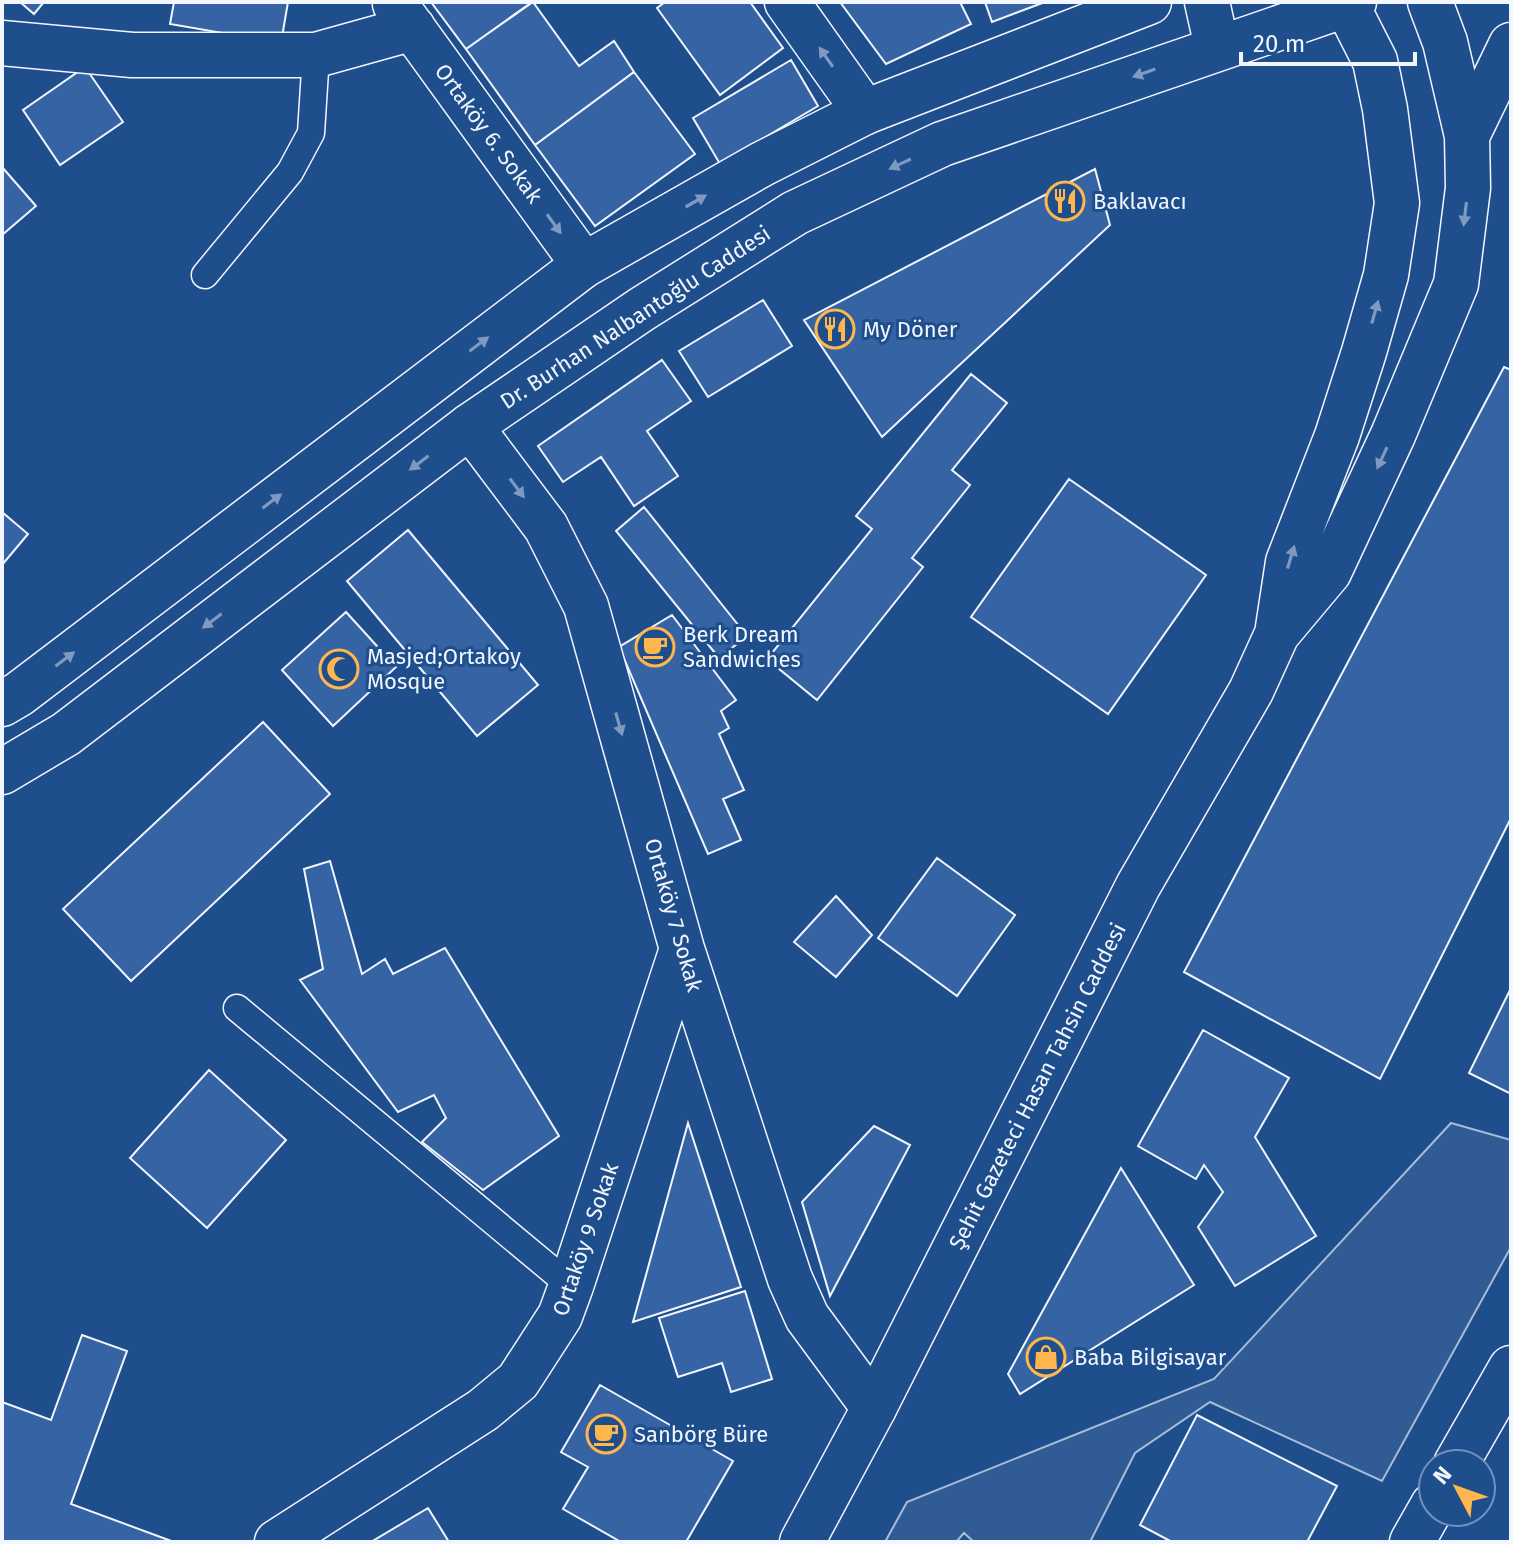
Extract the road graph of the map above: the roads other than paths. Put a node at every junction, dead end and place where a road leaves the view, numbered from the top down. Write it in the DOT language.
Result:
graph roads {
  1 [pos="787,2"];
  2 [pos="1149,2"];
  3 [pos="1207,2"];
  4 [pos="1430,2"];
  5 [pos="1348,3"];
  6 [pos="403,15"];
  7 [pos="2,43"];
  8 [pos="1511,45"];
  9 [pos="1217,47"];
  10 [pos="316,55"];
  11 [pos="865,112"];
  12 [pos="1467,136"];
  13 [pos="584,265"];
  14 [pos="205,275"];
  15 [pos="470,426"];
  16 [pos="1277,634"];
  17 [pos="2,704"];
  18 [pos="2,772"];
  19 [pos="682,949"];
  20 [pos="237,1008"];
  21 [pos="571,1286"];
  22 [pos="1511,1368"];
  23 [pos="874,1408"];
  24 [pos="1465,1448"];
  25 [pos="277,1542"];
  26 [pos="802,1542"];
  11 -- 1 [label="main road, one-way"];
  2 -- 11 [label="main road"];
  3 -- 9 [label="main road"];
  4 -- 12 [label="main road, Şehit Gazeteci Hasan Tahsin Caddesi"];
  5 -- 9 [label="main road, Dr. Burhan Nalbantoğlu Caddesi"];
  16 -- 5 [label="main road, Şehit Gazeteci Hasan Tahsin Caddesi, one-way"];
  6 -- 10 [label="main road"];
  6 -- 13 [label="main road, Ortaköy 6. Sokak, one-way"];
  7 -- 10 [label="main road"];
  8 -- 12 [label="main road"];
  9 -- 15 [label="main road, Dr. Burhan Nalbantoğlu Caddesi, one-way"];
  10 -- 14 [label="lane"];
  13 -- 11 [label="main road, one-way"];
  12 -- 16 [label="main road, Şehit Gazeteci Hasan Tahsin Caddesi, one-way"];
  17 -- 13 [label="main road, one-way"];
  15 -- 18 [label="main road, Dr. Burhan Nalbantoğlu Caddesi, one-way"];
  15 -- 19 [label="main road, Ortaköy 7 Sokak, one-way"];
  16 -- 23 [label="main road, Şehit Gazeteci Hasan Tahsin Caddesi"];
  19 -- 21 [label="main road, Ortaköy 9 Sokak"];
  19 -- 23 [label="main road, Ortaköy 7 Sokak"];
  20 -- 21 [label="lane"];
  21 -- 25 [label="main road, Ortaköy 9 Sokak"];
  22 -- 24 [label="main road"];
  23 -- 26 [label="main road, Şehit Gazeteci Hasan Tahsin Caddesi"];
}
